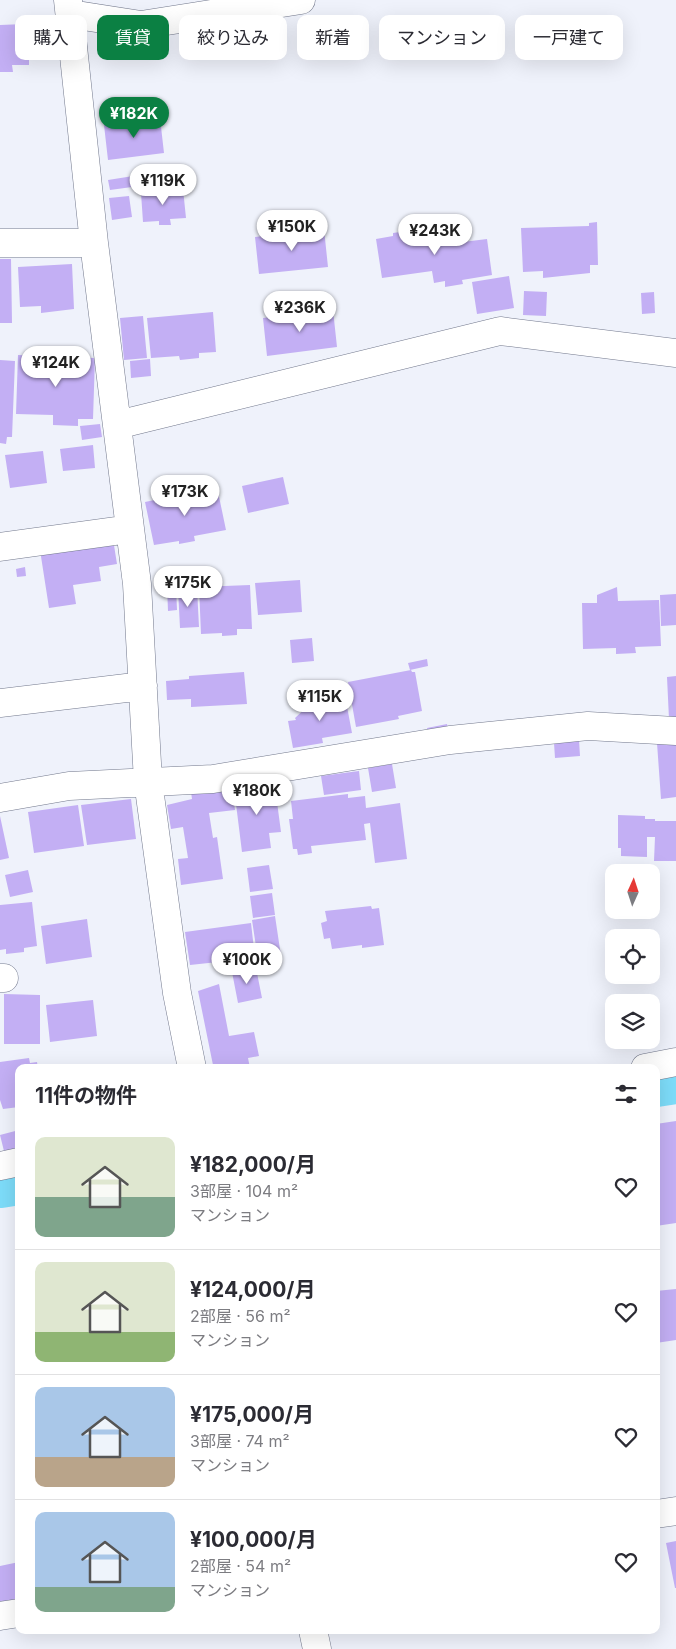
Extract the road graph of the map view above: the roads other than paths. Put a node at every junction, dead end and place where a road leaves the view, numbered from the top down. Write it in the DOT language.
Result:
graph roads {
  1 [pos="301,0"];
  2 [pos="69,7"];
  3 [pos="0,243"];
  4 [pos="94,243"];
  5 [pos="676,353"];
  6 [pos="117,425"];
  7 [pos="130,529"];
  8 [pos="0,547"];
  9 [pos="143,686"];
  10 [pos="0,703"];
  11 [pos="676,731"];
  12 [pos="148,782"];
  13 [pos="0,798"];
  14 [pos="676,1062"];
  15 [pos="191,1064"];
  16 [pos="660,1065"];
  17 [pos="15,1163"];
  18 [pos="0,1166"];
  19 [pos="676,1511"];
  20 [pos="660,1513"];
  21 [pos="15,1614"];
  22 [pos="0,1616"];
  23 [pos="313,1634"];
  24 [pos="317,1649"];
  1 -- 2 [label="street"];
  2 -- 4 [label="street"];
  3 -- 4 [label="street"];
  4 -- 6 [label="street"];
  5 -- 6 [label="street"];
  6 -- 7 [label="street"];
  7 -- 8 [label="street"];
  7 -- 9 [label="street"];
  9 -- 10 [label="street"];
  9 -- 12 [label="street"];
  11 -- 12 [label="street"];
  12 -- 13 [label="street"];
  12 -- 15 [label="street"];
  14 -- 16 [label="street"];
  17 -- 18 [label="street"];
  19 -- 20 [label="street"];
  21 -- 22 [label="street"];
  23 -- 24 [label="street"];
}
